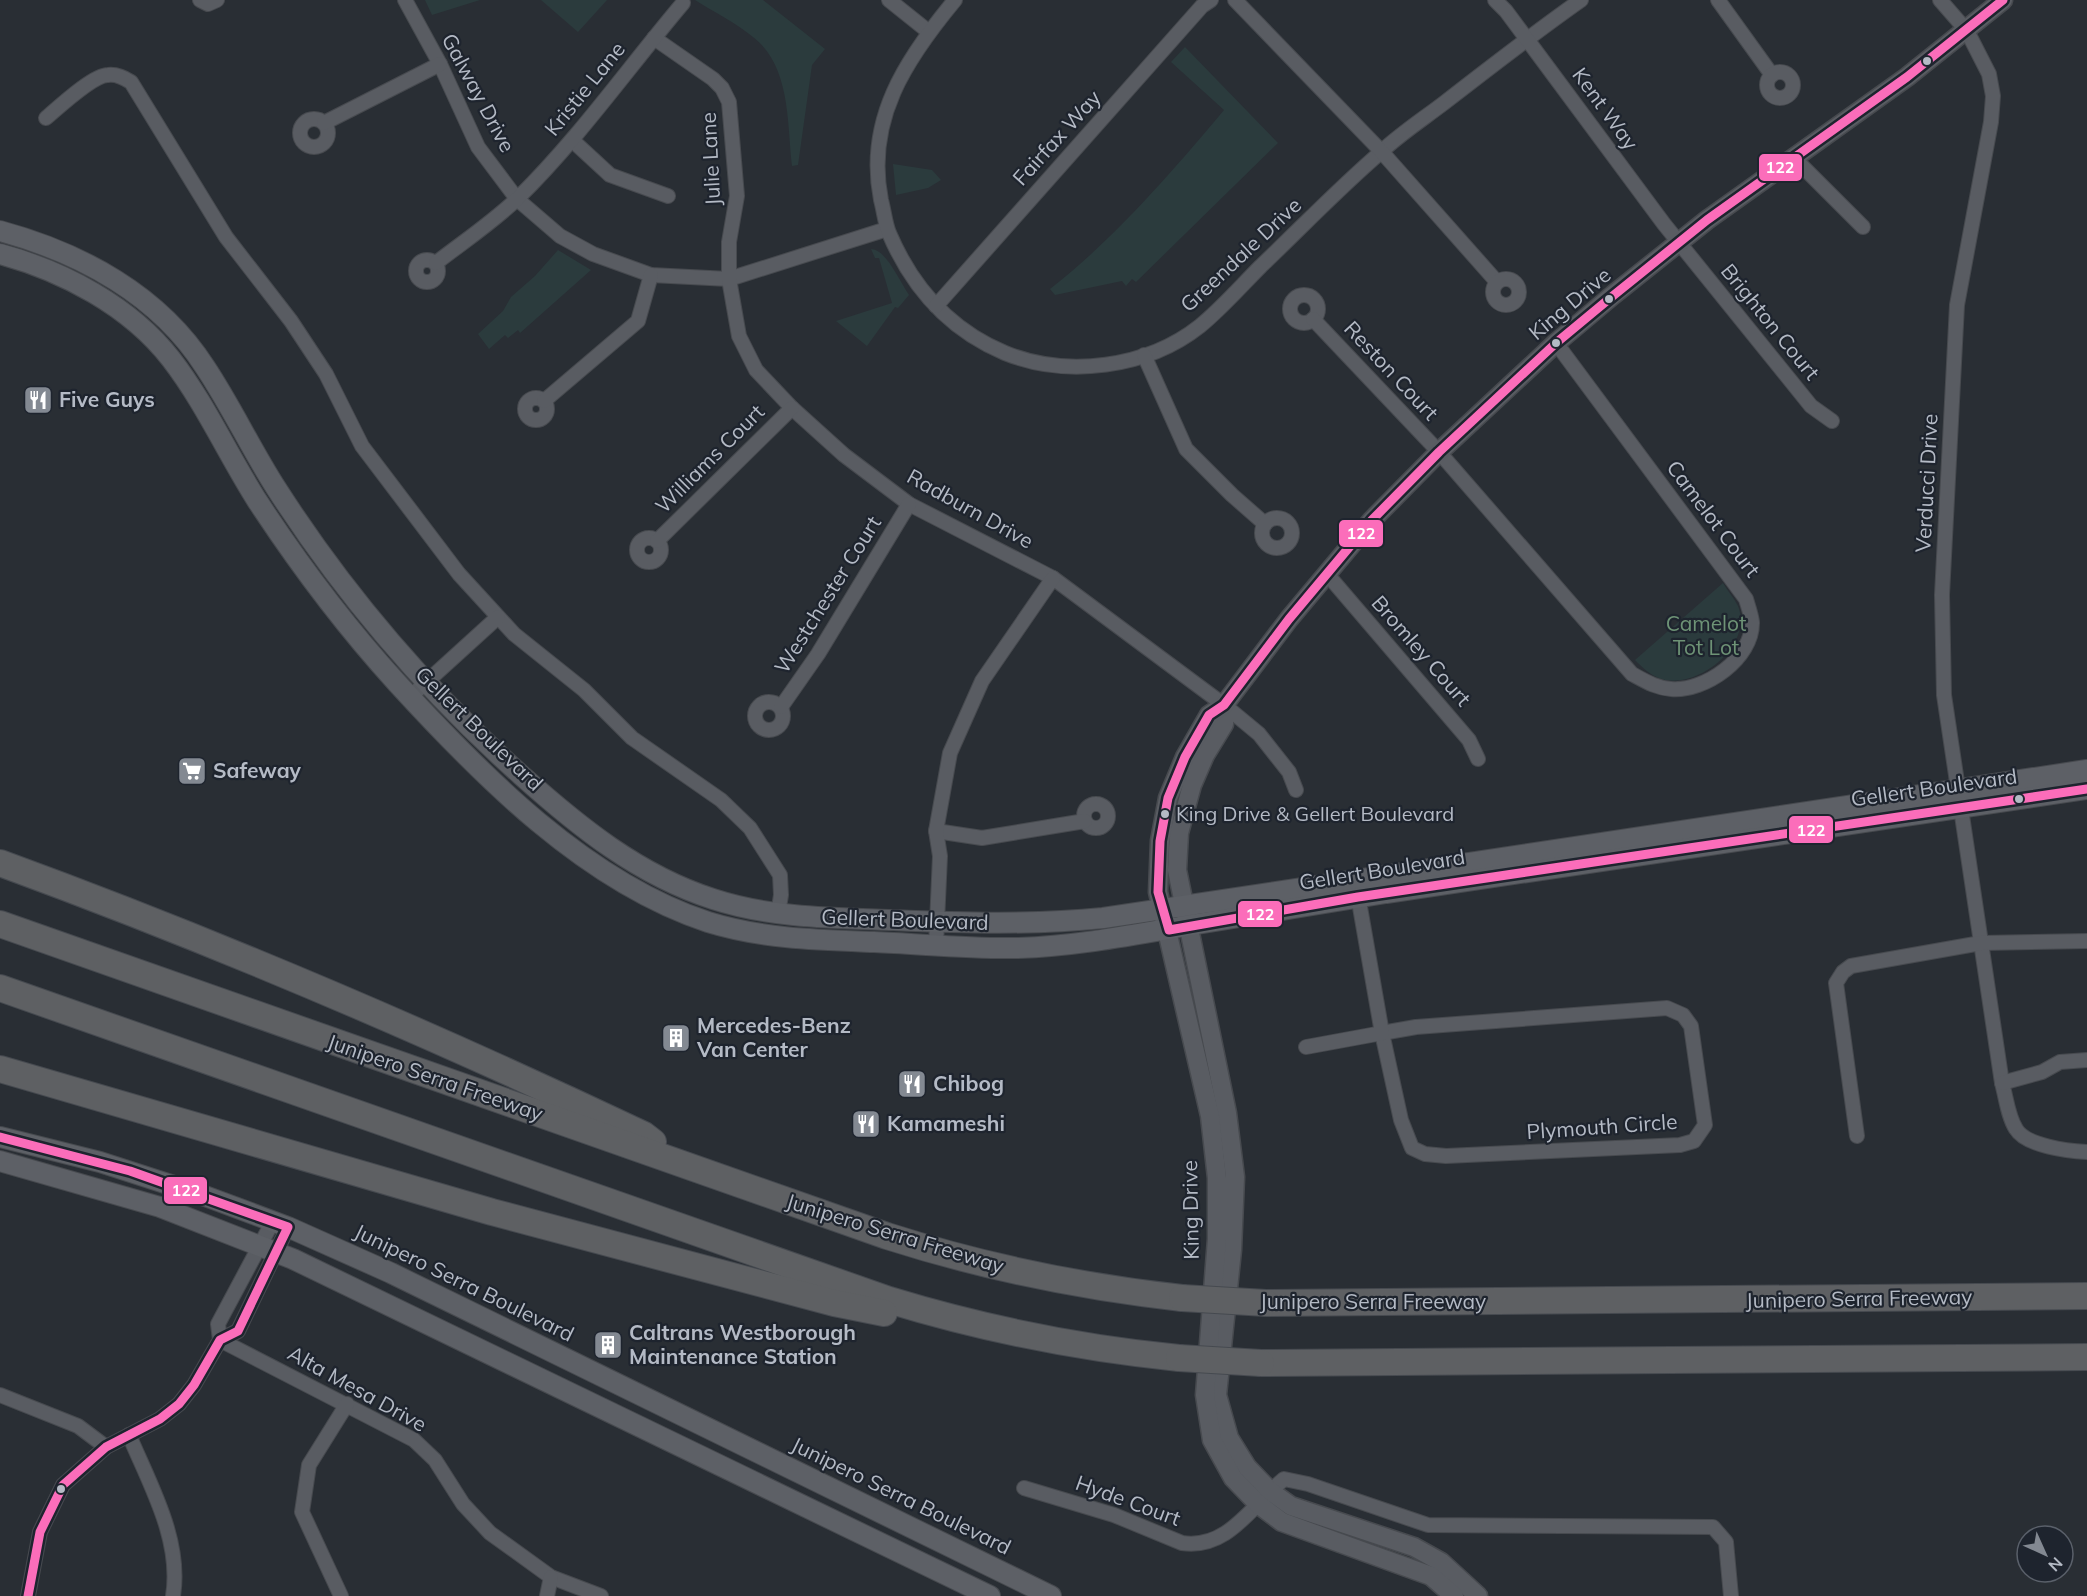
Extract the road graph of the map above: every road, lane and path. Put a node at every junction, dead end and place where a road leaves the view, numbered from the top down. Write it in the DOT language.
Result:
graph roads {
  1 [pos="200,0"];
  2 [pos="217,0"];
  3 [pos="405,0"];
  4 [pos="889,0"];
  5 [pos="955,0"];
  6 [pos="1211,0"];
  7 [pos="1235,0"];
  8 [pos="1495,0"];
  9 [pos="1581,0"];
  10 [pos="1718,0"];
  11 [pos="1940,0"];
  12 [pos="2003,0"];
  13 [pos="683,3"];
  14 [pos="1967,31"];
  15 [pos="929,32"];
  16 [pos="654,38"];
  17 [pos="1527,38"];
  18 [pos="440,64"];
  19 [pos="1772,75"];
  20 [pos="46,118"];
  21 [pos="324,123"];
  22 [pos="572,140"];
  23 [pos="1381,151"];
  24 [pos="1794,158"];
  25 [pos="668,196"];
  26 [pos="517,199"];
  27 [pos="1863,227"];
  28 [pos="887,229"];
  29 [pos="0,231"];
  30 [pos="1680,245"];
  31 [pos="0,254"];
  32 [pos="436,263"];
  33 [pos="651,275"];
  34 [pos="729,279"];
  35 [pos="1497,282"];
  36 [pos="936,306"];
  37 [pos="1313,319"];
  38 [pos="1556,343"];
  39 [pos="1144,355"];
  40 [pos="544,400"];
  41 [pos="792,408"];
  42 [pos="1832,421"];
  43 [pos="1439,452"];
  44 [pos="909,504"];
  45 [pos="1265,524"];
  46 [pos="657,541"];
  47 [pos="1327,574"];
  48 [pos="1053,578"];
  49 [pos="498,617"];
  50 [pos="427,682"];
  51 [pos="410,697"];
  52 [pos="1224,705"];
  53 [pos="781,707"];
  54 [pos="1478,759"];
  55 [pos="2087,771"];
  56 [pos="2087,789"];
  57 [pos="1296,790"];
  58 [pos="1960,799"];
  59 [pos="1085,820"];
  60 [pos="936,831"];
  61 [pos="2,862"];
  62 [pos="1357,888"];
  63 [pos="1183,906"];
  64 [pos="1162,907"];
  65 [pos="778,914"];
  66 [pos="937,922"];
  67 [pos="0,924"];
  68 [pos="1189,926"];
  69 [pos="1169,930"];
  70 [pos="2087,941"];
  71 [pos="1981,944"];
  72 [pos="936,945"];
  73 [pos="0,988"];
  74 [pos="1382,1033"];
  75 [pos="1306,1047"];
  76 [pos="2087,1060"];
  77 [pos="0,1069"];
  78 [pos="2002,1083"];
  79 [pos="1857,1136"];
  80 [pos="0,1137"];
  81 [pos="2087,1152"];
  82 [pos="0,1161"];
  83 [pos="677,1163"];
  84 [pos="280,1224"];
  85 [pos="269,1248"];
  86 [pos="2087,1296"];
  87 [pos="220,1340"];
  88 [pos="1072,1344"];
  89 [pos="2087,1357"];
  90 [pos="0,1395"];
  91 [pos="347,1404"];
  92 [pos="129,1435"];
  93 [pos="106,1447"];
  94 [pos="1024,1488"];
  95 [pos="1264,1497"];
  96 [pos="551,1577"];
  97 [pos="28,1596"];
  98 [pos="174,1596"];
  99 [pos="341,1596"];
  100 [pos="547,1596"];
  101 [pos="601,1596"];
  102 [pos="990,1596"];
  103 [pos="1051,1596"];
  104 [pos="1454,1596"];
  105 [pos="1478,1596"];
  106 [pos="1731,1596"];
  1 -- 2 [label="street"];
  3 -- 18 [label="street, Galway Drive"];
  4 -- 15 [label="street"];
  5 -- 15 [label="street, Greendale Drive"];
  6 -- 36 [label="street, Fairfax Way"];
  7 -- 23 [label="street"];
  8 -- 17 [label="street, Kent Way"];
  9 -- 17 [label="street, Greendale Drive"];
  10 -- 19 [label="street"];
  11 -- 14 [label="street, Verducci Drive"];
  12 -- 14 [label="street, King Drive"];
  13 -- 16 [label="street, Kristie Lane"];
  14 -- 24 [label="street, King Drive"];
  14 -- 58 [label="street, Verducci Drive"];
  15 -- 28 [label="street, Greendale Drive"];
  16 -- 22 [label="street, Kristie Lane"];
  16 -- 34 [label="street, Julie Lane"];
  17 -- 23 [label="street, Greendale Drive"];
  17 -- 30 [label="street, Kent Way"];
  18 -- 21 [label="street"];
  18 -- 26 [label="street, Galway Drive"];
  20 -- 49 [label="street"];
  22 -- 25 [label="street"];
  22 -- 26 [label="street, Kristie Lane"];
  23 -- 35 [label="street"];
  23 -- 39 [label="street, Greendale Drive"];
  24 -- 27 [label="street"];
  24 -- 30 [label="street, King Drive"];
  26 -- 32 [label="street, Kristie Lane"];
  26 -- 33 [label="street, Galway Drive"];
  28 -- 34 [label="street, Galway Drive"];
  28 -- 36 [label="street, Greendale Drive"];
  29 -- 50 [label="main road, Gellert Boulevard"];
  30 -- 38 [label="street, King Drive"];
  30 -- 42 [label="street, Brighton Court"];
  31 -- 51 [label="main road, Gellert Boulevard"];
  33 -- 34 [label="street, Galway Drive"];
  33 -- 40 [label="street"];
  34 -- 41 [label="street, Radburn Drive"];
  36 -- 39 [label="street, Greendale Drive"];
  37 -- 43 [label="street, Reston Court"];
  38 -- 43 [label="street, King Drive"];
  38 -- 43 [label="street, Camelot Court"];
  39 -- 45 [label="street"];
  41 -- 44 [label="street, Radburn Drive"];
  41 -- 46 [label="street, Williams Court"];
  43 -- 47 [label="street, King Drive"];
  44 -- 48 [label="street, Radburn Drive"];
  44 -- 53 [label="street, Westchester Court"];
  47 -- 52 [label="street, King Drive"];
  47 -- 54 [label="street, Bromley Court"];
  48 -- 52 [label="street, Radburn Drive"];
  48 -- 60 [label="street"];
  49 -- 50 [label="street"];
  49 -- 65 [label="street"];
  50 -- 51 [label="street"];
  50 -- 65 [label="main road, Gellert Boulevard"];
  51 -- 72 [label="main road, Gellert Boulevard"];
  52 -- 57 [label="street, Radburn Drive"];
  52 -- 63 [label="street, King Drive"];
  52 -- 64 [label="street, King Drive"];
  55 -- 58 [label="main road, Gellert Boulevard"];
  56 -- 58 [label="main road, Gellert Boulevard"];
  58 -- 62 [label="main road, Gellert Boulevard"];
  58 -- 71 [label="street, Verducci Drive"];
  59 -- 60 [label="street"];
  60 -- 66 [label="street"];
  61 -- 83 [label="highway"];
  62 -- 63 [label="main road, Gellert Boulevard"];
  62 -- 68 [label="main road, Gellert Boulevard"];
  62 -- 74 [label="street, Plymouth Circle"];
  63 -- 64 [label="main road, Gellert Boulevard"];
  63 -- 68 [label="street, King Drive"];
  64 -- 66 [label="main road, Gellert Boulevard"];
  64 -- 69 [label="street, King Drive"];
  65 -- 66 [label="main road, Gellert Boulevard"];
  66 -- 72 [label="street"];
  67 -- 83 [label="highway, Junipero Serra Freeway"];
  68 -- 69 [label="main road, Gellert Boulevard"];
  68 -- 95 [label="street, King Drive"];
  69 -- 72 [label="main road, Gellert Boulevard"];
  69 -- 95 [label="street, King Drive"];
  70 -- 71 [label="street"];
  71 -- 78 [label="street, Verducci Drive"];
  71 -- 79 [label="street"];
  73 -- 88 [label="highway"];
  74 -- 74 [label="street, Plymouth Circle"];
  74 -- 75 [label="street"];
  76 -- 78 [label="street"];
  77 -- 88 [label="highway"];
  78 -- 81 [label="street, Verducci Drive"];
  80 -- 84 [label="main road, Junipero Serra Boulevard"];
  82 -- 85 [label="main road"];
  83 -- 86 [label="highway, Junipero Serra Freeway, bridge"];
  84 -- 85 [label="street"];
  84 -- 103 [label="main road, Junipero Serra Boulevard"];
  85 -- 87 [label="street"];
  85 -- 87 [label="street"];
  85 -- 102 [label="main road"];
  87 -- 91 [label="street, Alta Mesa Drive"];
  87 -- 92 [label="street"];
  88 -- 89 [label="highway, bridge"];
  90 -- 93 [label="street"];
  91 -- 96 [label="street, Alta Mesa Drive"];
  91 -- 99 [label="street"];
  92 -- 93 [label="street"];
  92 -- 98 [label="street"];
  93 -- 97 [label="street"];
  94 -- 95 [label="street, Hyde Court"];
  95 -- 104 [label="street, King Drive"];
  95 -- 105 [label="street, King Drive"];
  95 -- 106 [label="street"];
  96 -- 100 [label="street"];
  96 -- 101 [label="street, Alta Mesa Drive"];
}
